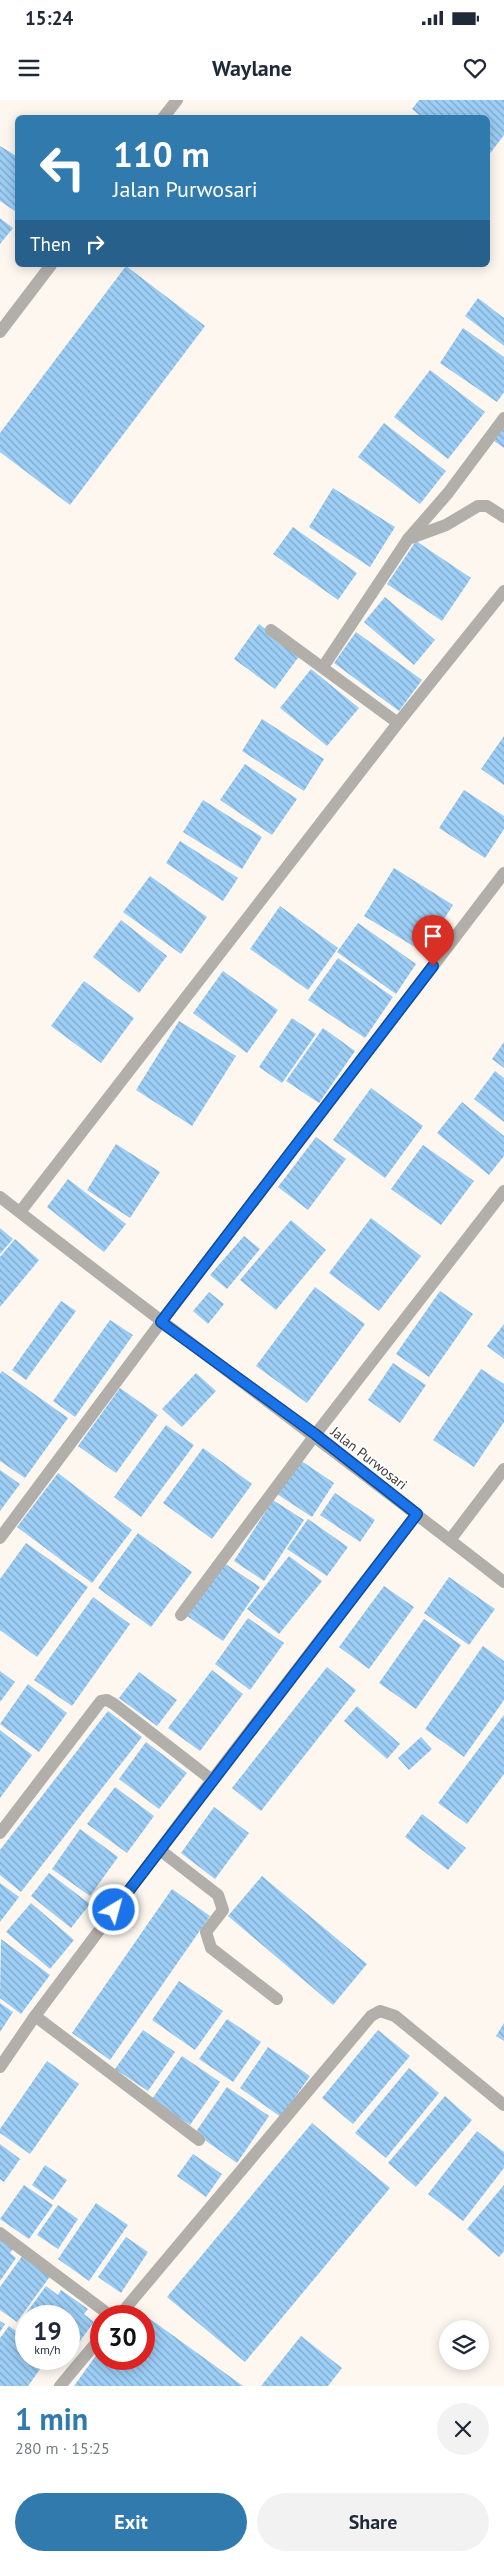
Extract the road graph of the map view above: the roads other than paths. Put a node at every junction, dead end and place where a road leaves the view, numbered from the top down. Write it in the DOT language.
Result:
graph roads {
  1 [pos="177,100"];
  2 [pos="165,115"];
  3 [pos="49,267"];
  4 [pos="0,332"];
  5 [pos="504,418"];
  6 [pos="504,517"];
  7 [pos="408,539"];
  8 [pos="504,591"];
  9 [pos="271,630"];
  10 [pos="323,668"];
  11 [pos="398,723"];
  12 [pos="504,873"];
  13 [pos="504,1191"];
  14 [pos="0,1196"];
  15 [pos="20,1212"];
  16 [pos="161,1322"];
  17 [pos="315,1434"];
  18 [pos="504,1469"];
  19 [pos="417,1514"];
  20 [pos="0,1538"];
  21 [pos="450,1540"];
  22 [pos="504,1582"];
  23 [pos="181,1615"];
  24 [pos="212,1780"];
  25 [pos="0,1833"];
  26 [pos="160,1850"];
  27 [pos="277,1999"];
  28 [pos="35,2016"];
  29 [pos="0,2066"];
  30 [pos="504,2106"];
  31 [pos="199,2140"];
  32 [pos="0,2233"];
  33 [pos="97,2305"];
  34 [pos="128,2305"];
  35 [pos="90,2351"];
  36 [pos="60,2386"];
  1 -- 2 [label="street"];
  3 -- 4 [label="street"];
  5 -- 7 [label="street"];
  6 -- 7 [label="street"];
  7 -- 10 [label="street"];
  8 -- 11 [label="street"];
  9 -- 10 [label="street"];
  10 -- 11 [label="street"];
  11 -- 15 [label="street"];
  12 -- 16 [label="street"];
  13 -- 17 [label="street"];
  14 -- 15 [label="street, Jalan Purwosari"];
  15 -- 16 [label="street, Jalan Purwosari"];
  16 -- 17 [label="street, Jalan Purwosari"];
  16 -- 20 [label="street"];
  17 -- 19 [label="street, Jalan Purwosari"];
  17 -- 23 [label="street"];
  18 -- 21 [label="street"];
  19 -- 21 [label="street, Jalan Purwosari"];
  19 -- 24 [label="street"];
  21 -- 22 [label="street, Jalan Purwosari"];
  24 -- 25 [label="street"];
  24 -- 26 [label="street"];
  26 -- 27 [label="street"];
  26 -- 28 [label="street"];
  28 -- 29 [label="street"];
  28 -- 31 [label="street"];
  30 -- 34 [label="street"];
  32 -- 33 [label="street"];
  35 -- 36 [label="street"];
}
